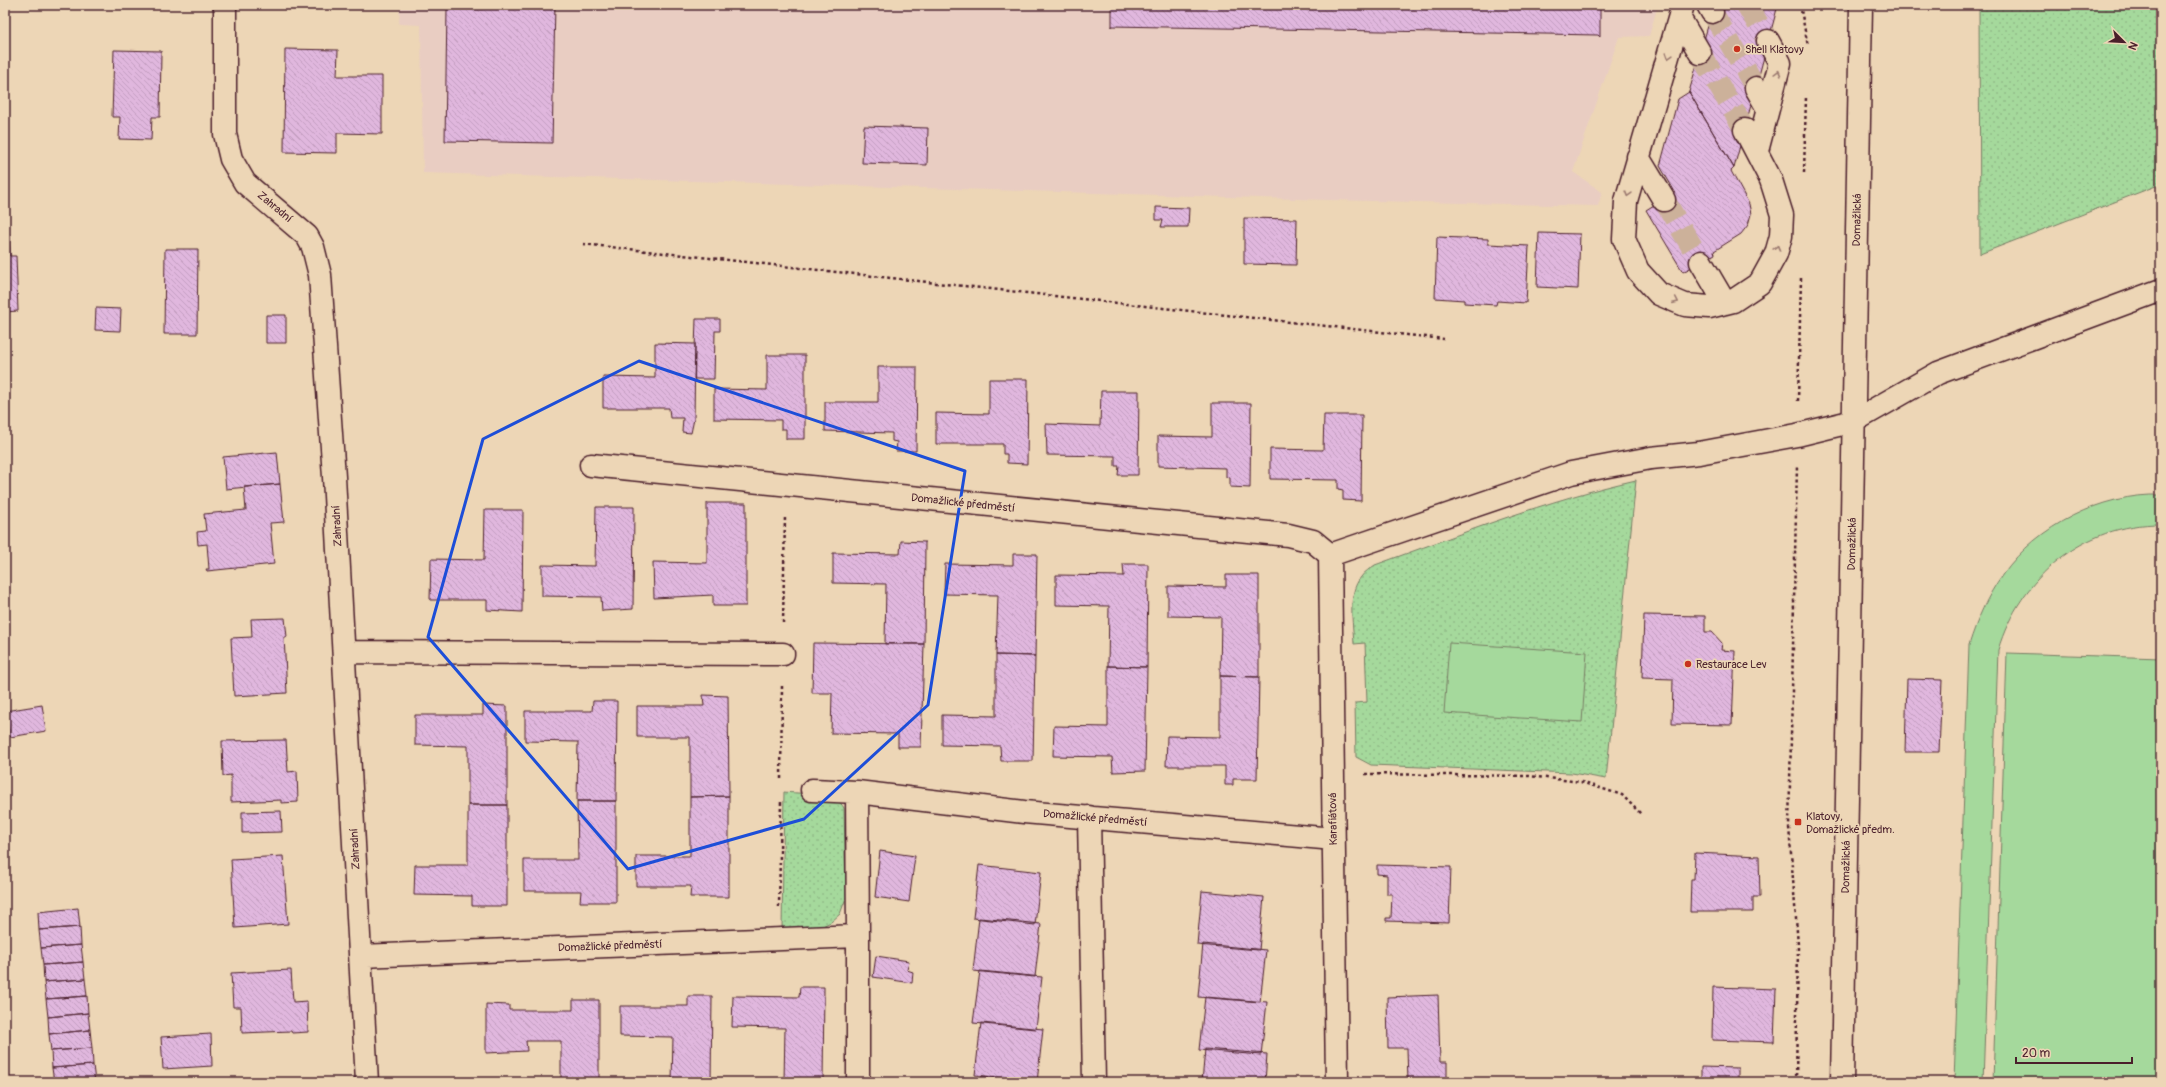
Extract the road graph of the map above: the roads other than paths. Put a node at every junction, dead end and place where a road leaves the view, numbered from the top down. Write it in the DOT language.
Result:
graph roads {
  1 [pos="225,5"];
  2 [pos="1861,5"];
  3 [pos="1682,12"];
  4 [pos="1768,41"];
  5 [pos="1700,53"];
  6 [pos="1756,88"];
  7 [pos="1768,109"];
  8 [pos="1745,130"];
  9 [pos="1756,151"];
  10 [pos="1638,157"];
  11 [pos="1664,200"];
  12 [pos="1701,262"];
  13 [pos="2161,290"];
  14 [pos="1724,303"];
  15 [pos="1854,421"];
  16 [pos="591,465"];
  17 [pos="1330,556"];
  18 [pos="344,652"];
  19 [pos="783,654"];
  20 [pos="812,790"];
  21 [pos="857,792"];
  22 [pos="1089,817"];
  23 [pos="1334,839"];
  24 [pos="858,936"];
  25 [pos="361,956"];
  26 [pos="367,1082"];
  27 [pos="858,1082"];
  28 [pos="1094,1082"];
  29 [pos="1336,1082"];
  30 [pos="1842,1082"];
  1 -- 18 [label="street, Zahradní"];
  2 -- 15 [label="street, Domažlická"];
  3 -- 5 [label="street"];
  3 -- 10 [label="street, one-way"];
  7 -- 4 [label="street, one-way"];
  6 -- 7 [label="street"];
  7 -- 9 [label="street"];
  8 -- 9 [label="street"];
  14 -- 9 [label="street, one-way"];
  10 -- 11 [label="street"];
  10 -- 14 [label="street, one-way"];
  12 -- 14 [label="street"];
  13 -- 15 [label="street"];
  15 -- 17 [label="street"];
  15 -- 30 [label="street, Domažlická"];
  16 -- 17 [label="street, Domažlické předměstí"];
  17 -- 23 [label="street, Karafiátová"];
  18 -- 19 [label="street"];
  18 -- 25 [label="street, Zahradní"];
  20 -- 21 [label="street, Domažlické předměstí"];
  21 -- 22 [label="street, Domažlické předměstí"];
  21 -- 24 [label="street"];
  22 -- 23 [label="street, Domažlické předměstí"];
  22 -- 28 [label="street"];
  23 -- 29 [label="street, Karafiátová"];
  24 -- 25 [label="street, Domažlické předměstí"];
  24 -- 27 [label="street"];
  25 -- 26 [label="street, Zahradní"];
}
